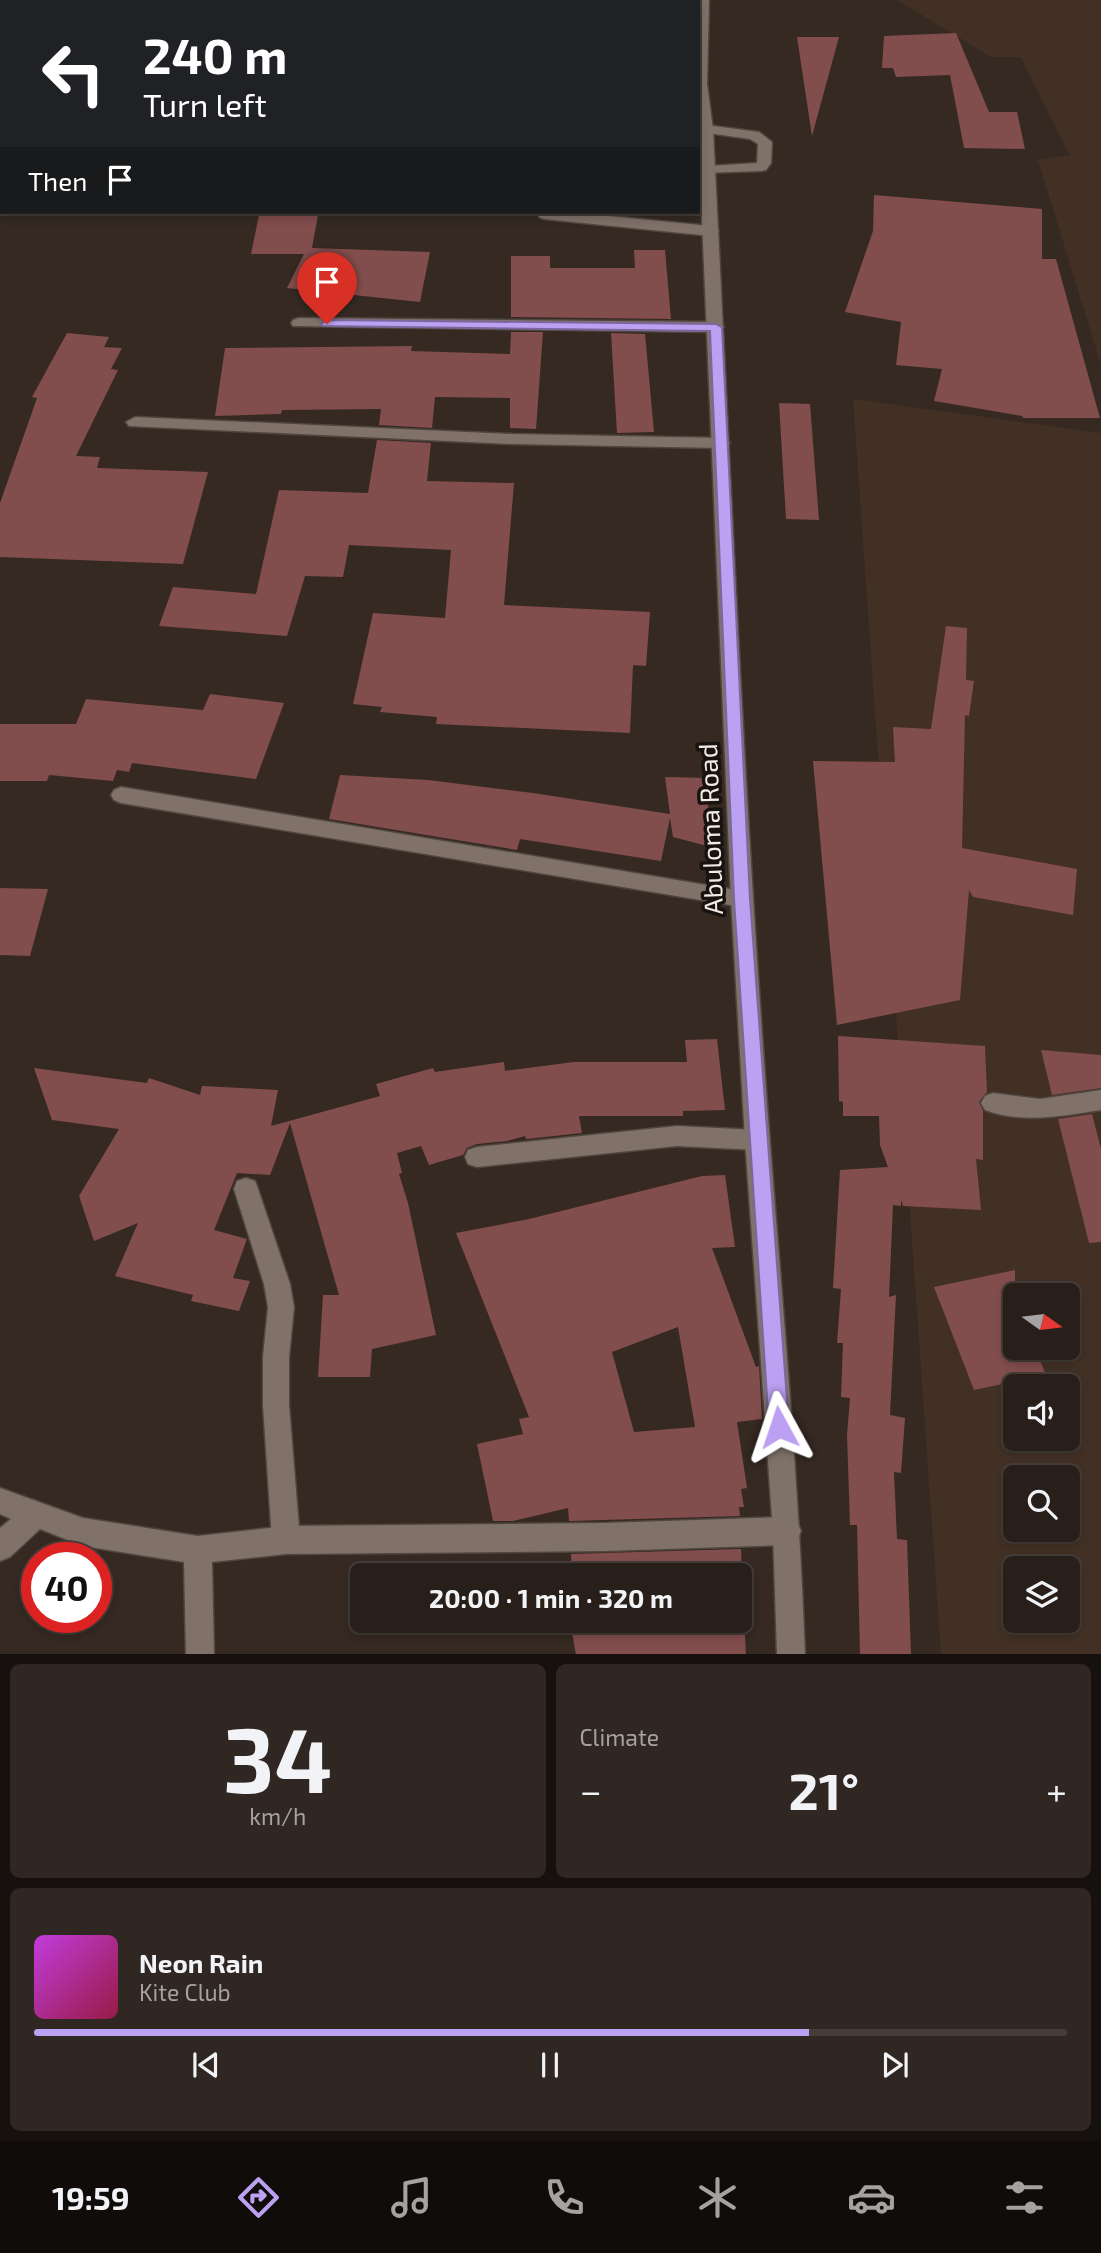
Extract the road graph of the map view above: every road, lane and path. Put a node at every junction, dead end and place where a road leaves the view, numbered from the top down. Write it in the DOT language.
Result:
graph roads {
  1 [pos="702,0"];
  2 [pos="700,56"];
  3 [pos="700,90"];
  4 [pos="706,129"];
  5 [pos="708,170"];
  6 [pos="544,214"];
  7 [pos="711,231"];
  8 [pos="299,323"];
  9 [pos="716,327"];
  10 [pos="135,422"];
  11 [pos="721,443"];
  12 [pos="121,795"];
  13 [pos="742,899"];
  14 [pos="1101,1100"];
  15 [pos="993,1103"];
  16 [pos="757,1140"];
  17 [pos="477,1157"];
  18 [pos="246,1189"];
  19 [pos="0,1501"];
  20 [pos="36,1514"];
  21 [pos="787,1531"];
  22 [pos="286,1540"];
  23 [pos="0,1547"];
  24 [pos="198,1550"];
  25 [pos="200,1654"];
  26 [pos="791,1654"];
  1 -- 2 [label="street, Abuloma Road"];
  3 -- 4 [label="street, Abuloma Road"];
  4 -- 5 [label="street, Abuloma Road"];
  4 -- 5 [label="street"];
  5 -- 7 [label="street, Abuloma Road"];
  6 -- 7 [label="street"];
  7 -- 9 [label="street, Abuloma Road"];
  8 -- 9 [label="street"];
  9 -- 11 [label="street, Abuloma Road"];
  10 -- 11 [label="street"];
  11 -- 13 [label="street, Abuloma Road"];
  12 -- 13 [label="street"];
  13 -- 16 [label="street, Abuloma Road"];
  14 -- 15 [label="street"];
  16 -- 17 [label="street"];
  16 -- 21 [label="street, Abuloma Road"];
  18 -- 22 [label="street"];
  19 -- 20 [label="street"];
  20 -- 23 [label="street"];
  20 -- 24 [label="street"];
  21 -- 22 [label="street"];
  21 -- 26 [label="street, Abuloma Road"];
  22 -- 24 [label="street"];
  24 -- 25 [label="street"];
}
